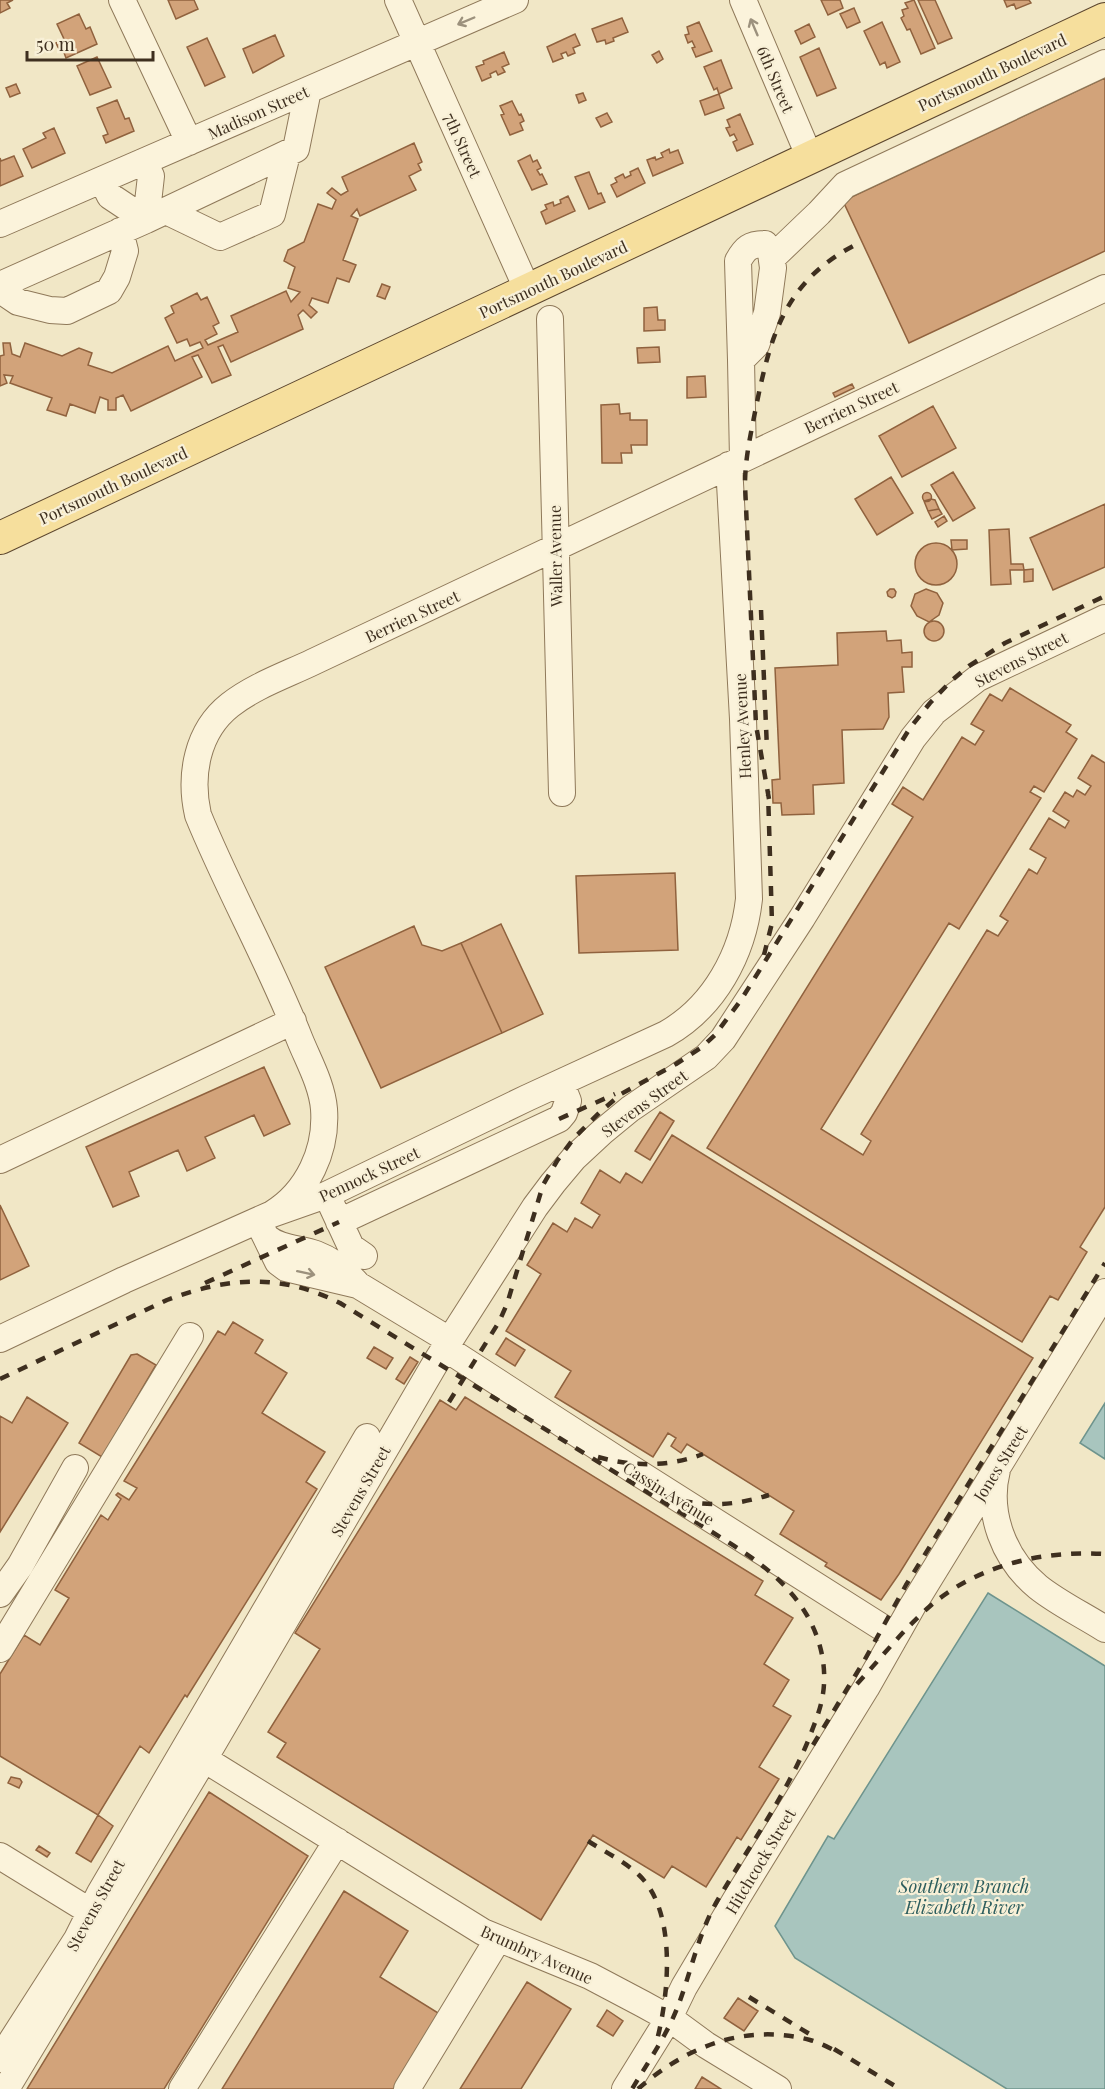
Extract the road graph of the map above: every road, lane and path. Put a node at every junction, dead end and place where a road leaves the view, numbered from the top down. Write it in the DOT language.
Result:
graph roads {
  1 [pos="122,0"];
  2 [pos="398,0"];
  3 [pos="515,0"];
  4 [pos="743,0"];
  5 [pos="1101,13"];
  6 [pos="417,42"];
  7 [pos="1105,63"];
  8 [pos="308,90"];
  9 [pos="189,142"];
  10 [pos="287,154"];
  11 [pos="810,158"];
  12 [pos="144,162"];
  13 [pos="102,180"];
  14 [pos="156,215"];
  15 [pos="0,224"];
  16 [pos="120,231"];
  17 [pos="772,258"];
  18 [pos="0,285"];
  19 [pos="1105,288"];
  20 [pos="0,290"];
  21 [pos="528,291"];
  22 [pos="550,319"];
  23 [pos="741,360"];
  24 [pos="736,462"];
  25 [pos="0,538"];
  26 [pos="555,549"];
  27 [pos="1105,618"];
  28 [pos="562,793"];
  29 [pos="721,982"];
  30 [pos="293,1021"];
  31 [pos="561,1083"];
  32 [pos="0,1160"];
  33 [pos="326,1195"];
  34 [pos="339,1222"];
  35 [pos="265,1224"];
  36 [pos="364,1256"];
  37 [pos="1105,1292"];
  38 [pos="190,1336"];
  39 [pos="0,1339"];
  40 [pos="447,1344"];
  41 [pos="367,1437"];
  42 [pos="1001,1461"];
  43 [pos="75,1468"];
  44 [pos="0,1594"];
  45 [pos="1105,1629"];
  46 [pos="896,1635"];
  47 [pos="0,1649"];
  48 [pos="204,1759"];
  49 [pos="337,1841"];
  50 [pos="0,1856"];
  51 [pos="91,1912"];
  52 [pos="498,1939"];
  53 [pos="669,2018"];
  54 [pos="0,2059"];
  55 [pos="6,2089"];
  56 [pos="182,2089"];
  57 [pos="407,2089"];
  58 [pos="625,2089"];
  59 [pos="778,2089"];
  1 -- 9 [label="street"];
  2 -- 6 [label="street, 7th Street"];
  3 -- 6 [label="street, Madison Street, one-way"];
  11 -- 4 [label="street, 6th Street, one-way"];
  5 -- 11 [label="main road, Portsmouth Boulevard"];
  6 -- 8 [label="street, Madison Street"];
  6 -- 21 [label="street, 7th Street"];
  7 -- 17 [label="street"];
  8 -- 9 [label="street, Madison Street"];
  8 -- 10 [label="street"];
  9 -- 12 [label="street, Madison Street"];
  10 -- 14 [label="street"];
  10 -- 14 [label="street"];
  11 -- 21 [label="main road, Portsmouth Boulevard"];
  12 -- 13 [label="street, Madison Street"];
  12 -- 14 [label="street"];
  13 -- 14 [label="street"];
  13 -- 15 [label="street, Madison Street"];
  14 -- 16 [label="street"];
  16 -- 18 [label="street"];
  16 -- 20 [label="street"];
  17 -- 23 [label="street"];
  17 -- 23 [label="street, Henley Avenue"];
  19 -- 24 [label="street, Berrien Street"];
  21 -- 25 [label="main road, Portsmouth Boulevard"];
  22 -- 26 [label="street, Waller Avenue"];
  23 -- 24 [label="street, Henley Avenue"];
  24 -- 26 [label="street, Berrien Street"];
  24 -- 29 [label="street, Henley Avenue"];
  26 -- 28 [label="street, Waller Avenue"];
  26 -- 30 [label="street, Berrien Street"];
  27 -- 40 [label="street, Stevens Street"];
  29 -- 31 [label="street, Pennock Street"];
  30 -- 32 [label="street"];
  30 -- 35 [label="street, Berrien Street"];
  31 -- 33 [label="street, Pennock Street"];
  31 -- 34 [label="street"];
  33 -- 34 [label="street"];
  33 -- 35 [label="street, Pennock Street"];
  34 -- 36 [label="street"];
  35 -- 39 [label="street, Pennock Street"];
  35 -- 40 [label="street, Cassin Avenue"];
  37 -- 42 [label="street, Jones Street"];
  38 -- 47 [label="street"];
  40 -- 46 [label="street, Cassin Avenue"];
  40 -- 48 [label="street, Stevens Street"];
  41 -- 51 [label="street, Stevens Street"];
  42 -- 45 [label="street"];
  42 -- 46 [label="street, Jones Street"];
  43 -- 44 [label="street"];
  46 -- 53 [label="street, Hitchcock Street"];
  48 -- 49 [label="street, Brumbry Avenue"];
  48 -- 55 [label="street, Stevens Street"];
  49 -- 52 [label="street, Brumbry Avenue"];
  49 -- 56 [label="street"];
  50 -- 51 [label="street"];
  51 -- 54 [label="street, Stevens Street"];
  52 -- 53 [label="street, Brumbry Avenue"];
  52 -- 57 [label="street"];
  53 -- 58 [label="street, Hitchcock Street"];
  53 -- 59 [label="street, Brumbry Avenue"];
}
